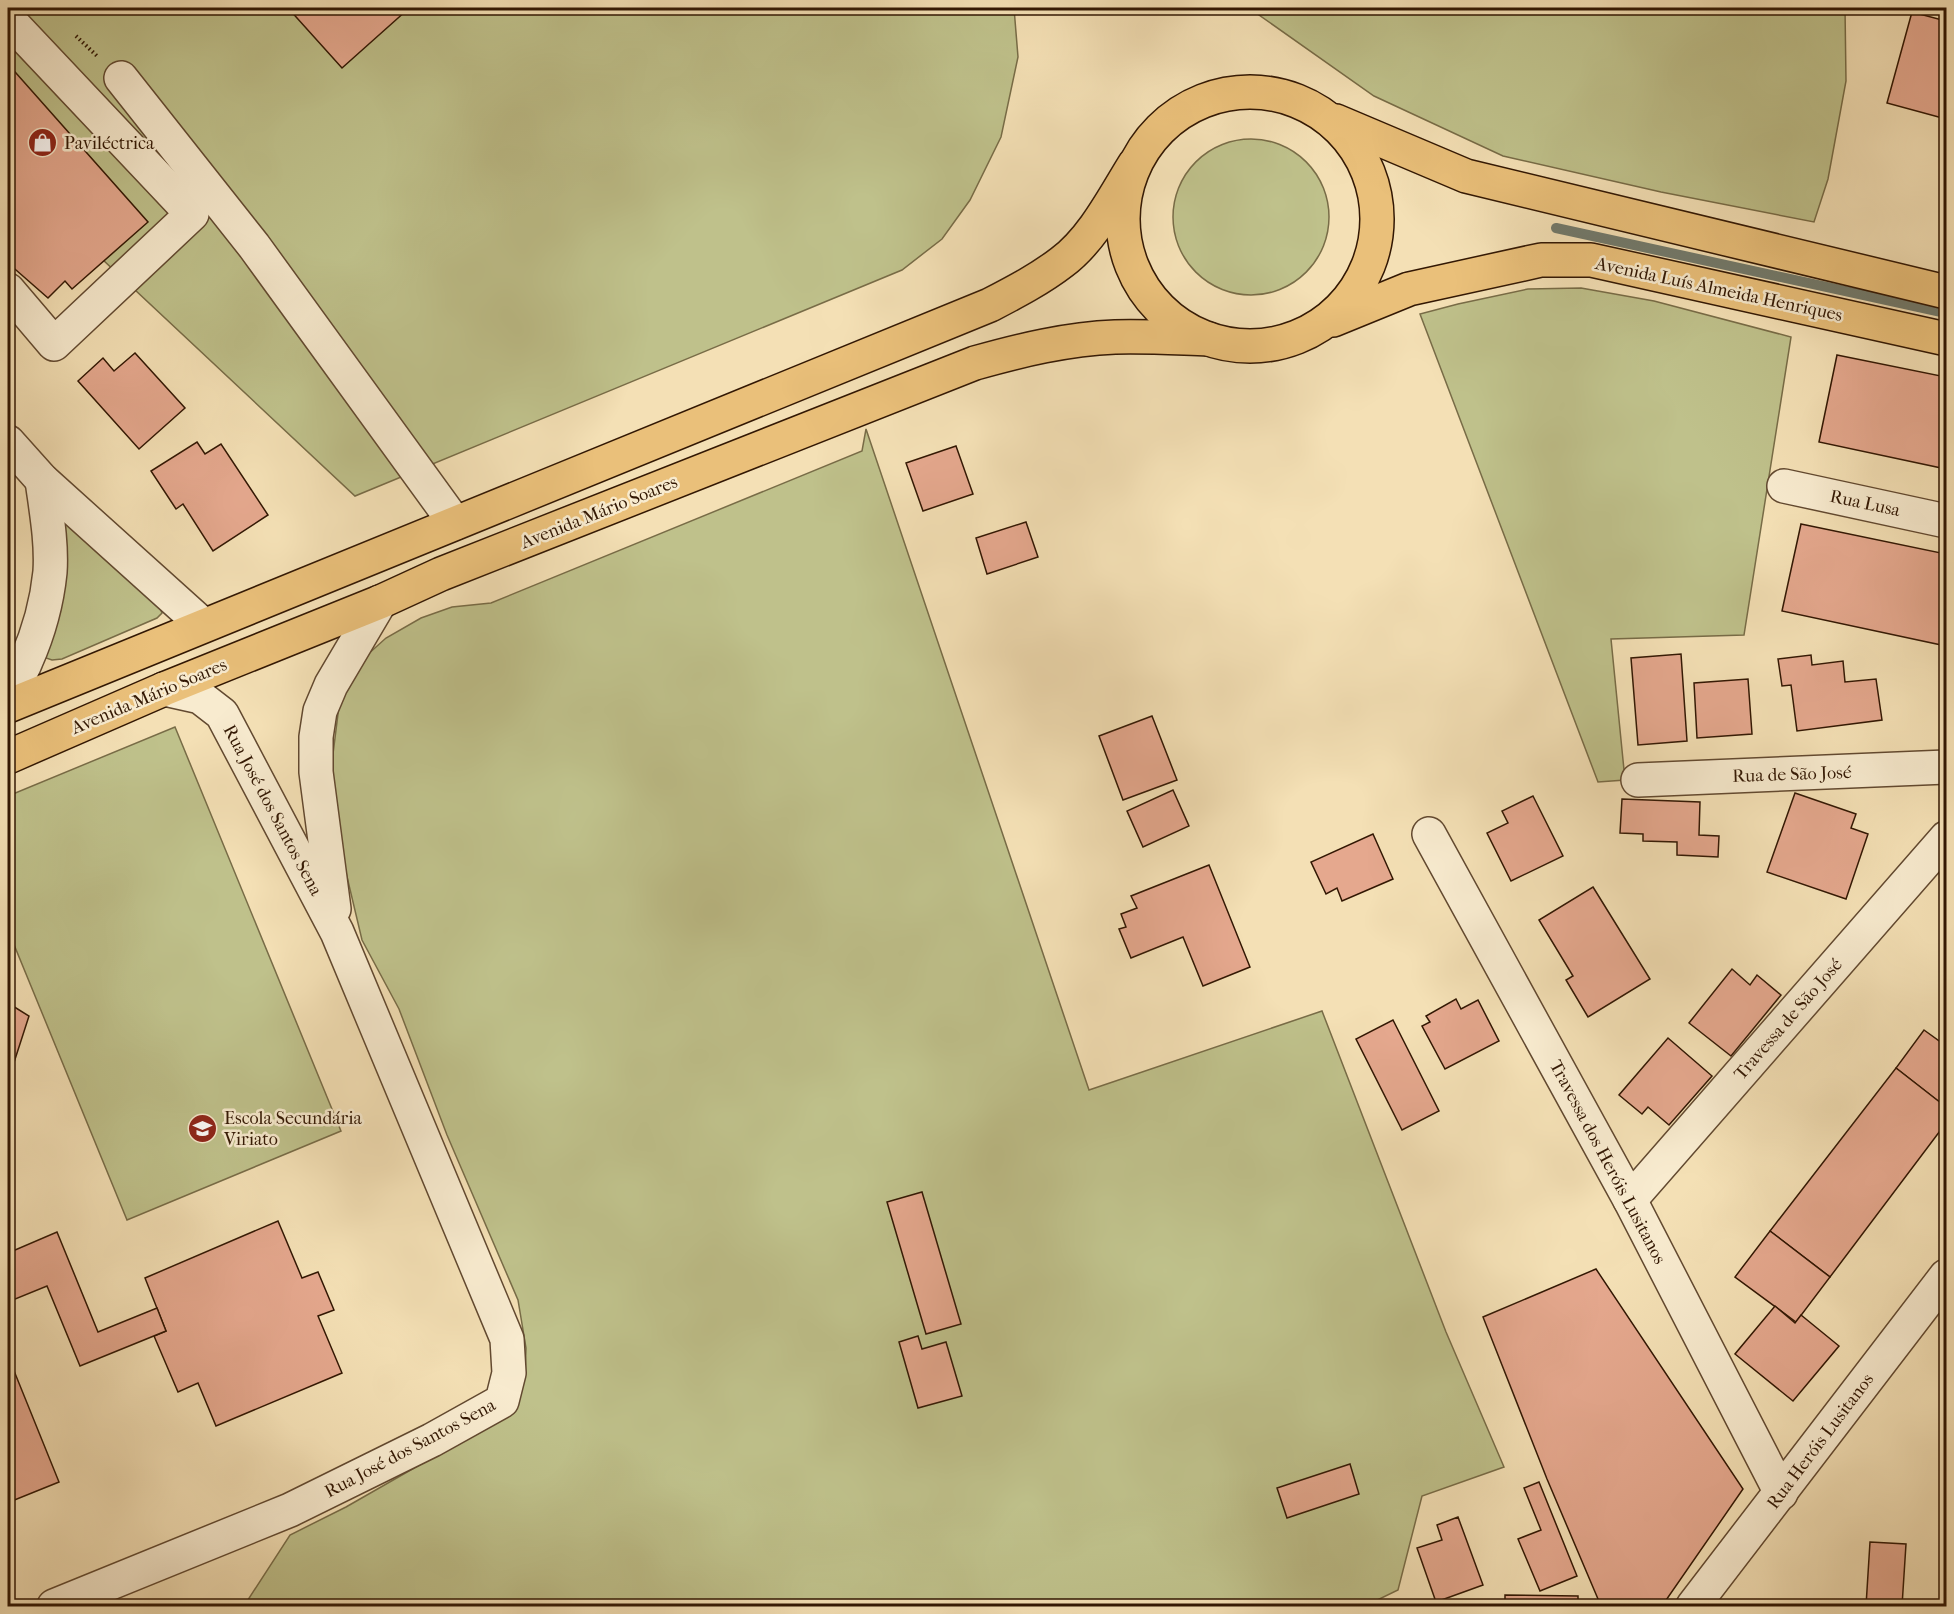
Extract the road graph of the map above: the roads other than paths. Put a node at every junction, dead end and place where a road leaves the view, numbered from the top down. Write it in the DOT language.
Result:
graph roads {
  1 [pos="8,19"];
  2 [pos="121,78"];
  3 [pos="1329,118"];
  4 [pos="1134,165"];
  5 [pos="8,290"];
  6 [pos="1947,292"];
  7 [pos="1320,325"];
  8 [pos="1208,339"];
  9 [pos="1947,339"];
  10 [pos="8,442"];
  11 [pos="42,480"];
  12 [pos="1784,486"];
  13 [pos="1947,521"];
  14 [pos="455,523"];
  15 [pos="380,602"];
  16 [pos="203,626"];
  17 [pos="164,689"];
  18 [pos="8,693"];
  19 [pos="8,706"];
  20 [pos="8,757"];
  21 [pos="1947,767"];
  22 [pos="1638,780"];
  23 [pos="1429,834"];
  24 [pos="1947,838"];
  25 [pos="338,932"];
  26 [pos="1630,1200"];
  27 [pos="1947,1276"];
  28 [pos="1781,1492"];
  29 [pos="54,1606"];
  30 [pos="1693,1606"];
  1 -- 5 [label="street"];
  2 -- 14 [label="street"];
  3 -- 4 [label="main road"];
  3 -- 6 [label="main road"];
  3 -- 7 [label="main road"];
  4 -- 8 [label="main road"];
  4 -- 14 [label="main road"];
  7 -- 8 [label="main road"];
  7 -- 9 [label="main road, Avenida Luís Almeida Henriques"];
  8 -- 15 [label="main road, Avenida Mário Soares"];
  10 -- 11 [label="street"];
  11 -- 16 [label="street"];
  11 -- 18 [label="street"];
  12 -- 13 [label="street, Rua Lusa"];
  14 -- 16 [label="main road"];
  15 -- 17 [label="main road, Avenida Mário Soares"];
  15 -- 25 [label="street, Rua José dos Santos Sena"];
  16 -- 19 [label="main road"];
  17 -- 20 [label="main road, Avenida Mário Soares"];
  17 -- 25 [label="street, Rua José dos Santos Sena"];
  21 -- 22 [label="street, Rua de São José"];
  23 -- 26 [label="street, Travessa dos Heróis Lusitanos"];
  24 -- 26 [label="street, Travessa de São José"];
  25 -- 29 [label="street, Rua José dos Santos Sena"];
  26 -- 28 [label="street, Travessa dos Heróis Lusitanos"];
  27 -- 28 [label="street, Rua Heróis Lusitanos"];
  28 -- 30 [label="street, Rua Heróis Lusitanos"];
}
